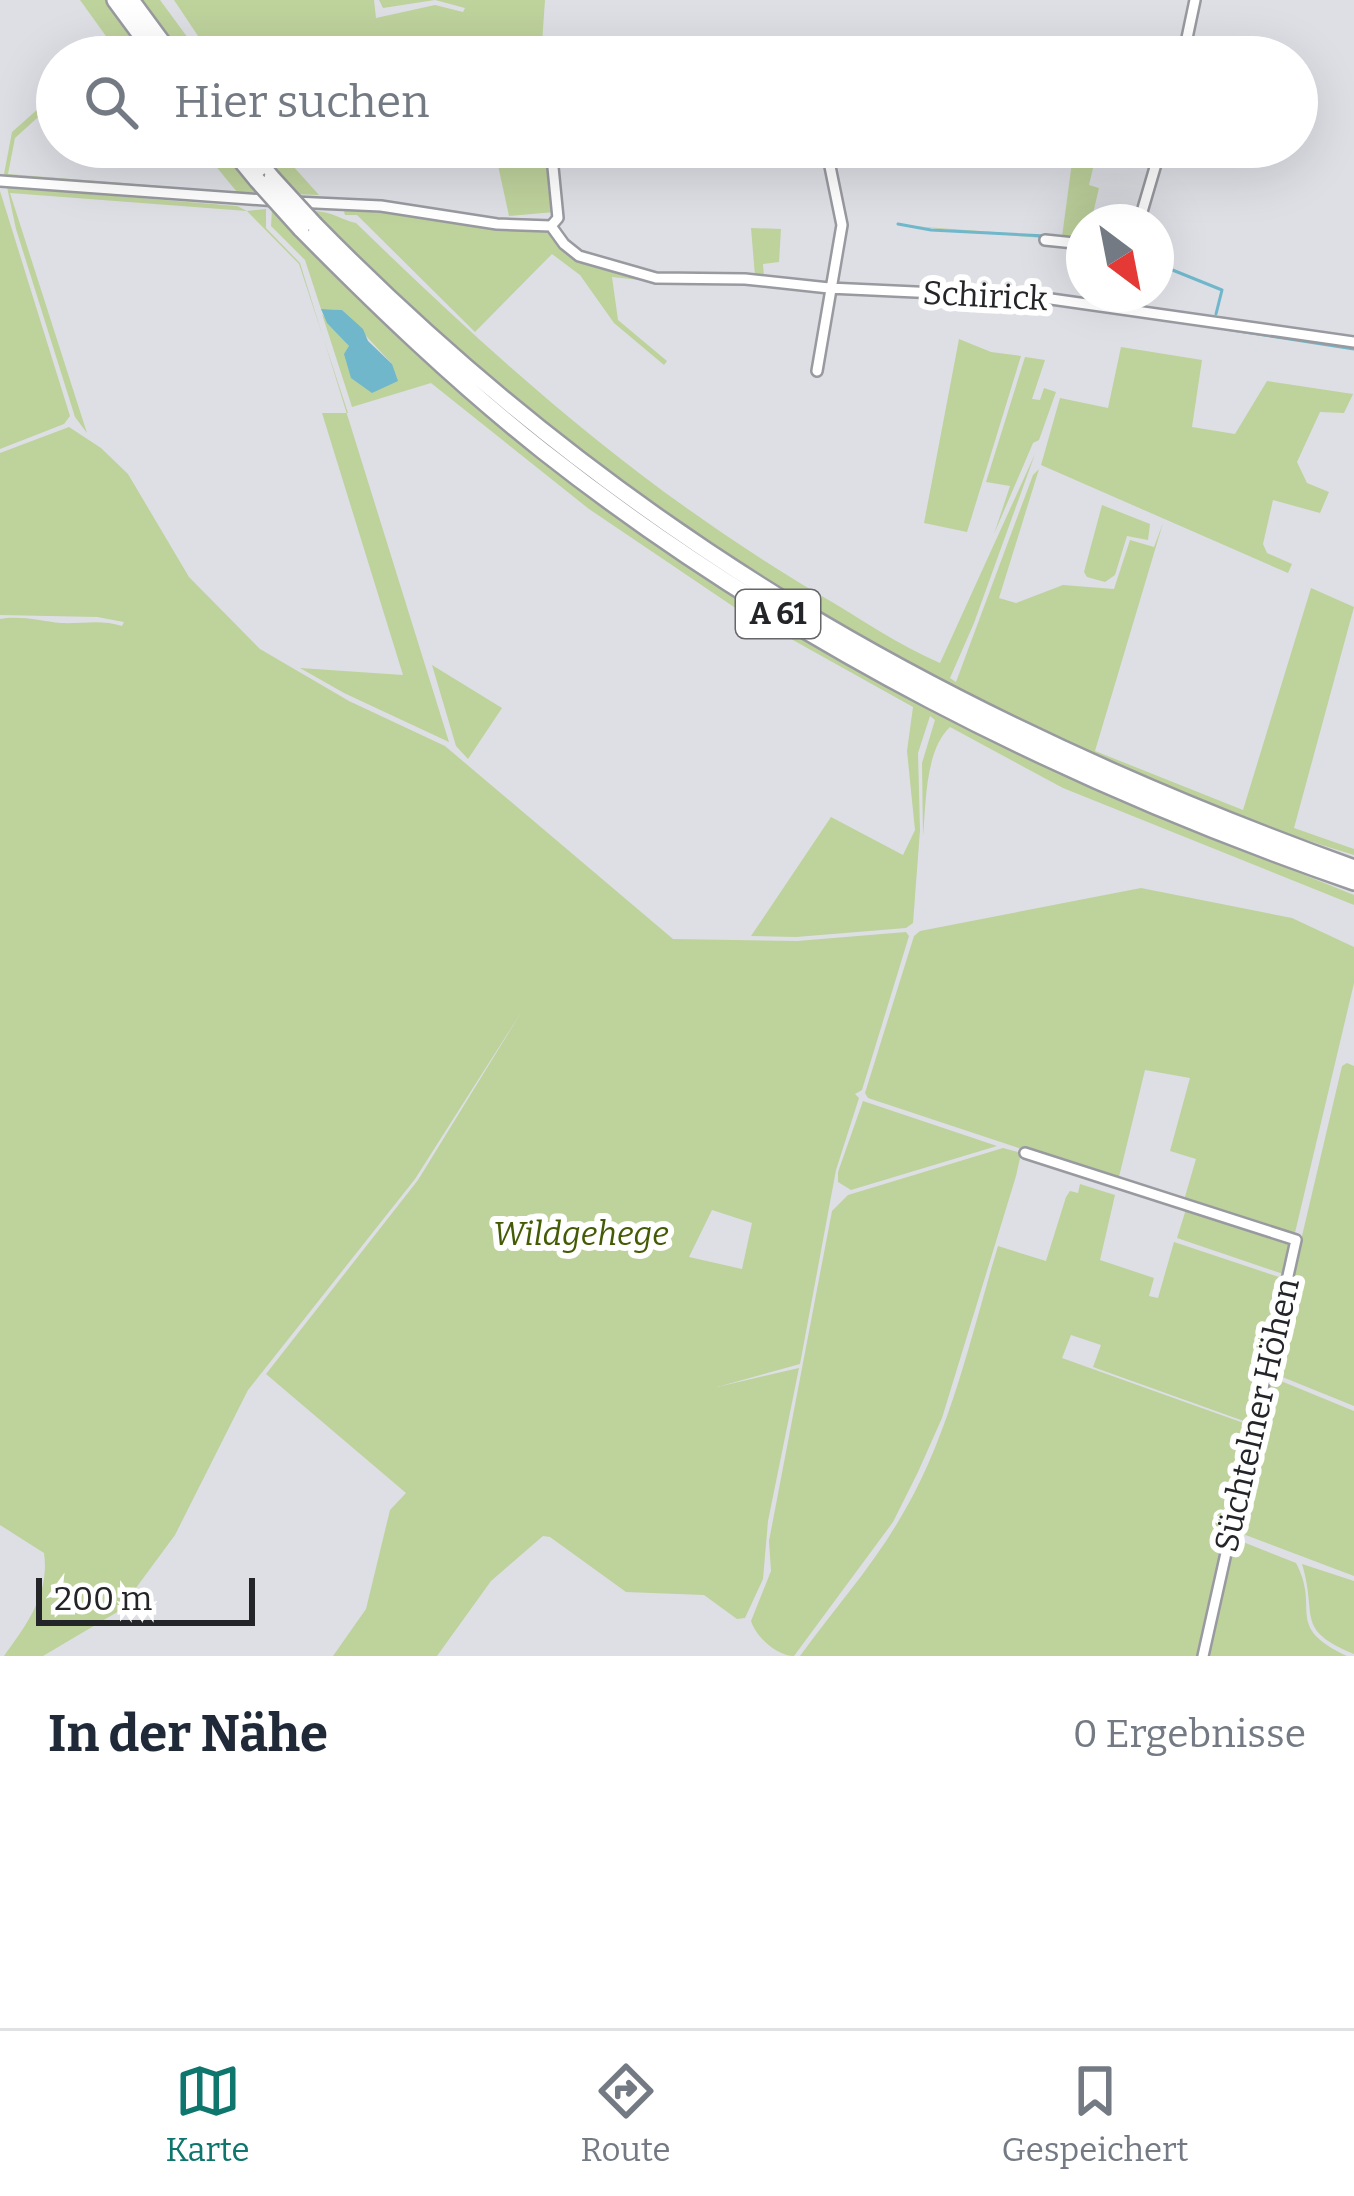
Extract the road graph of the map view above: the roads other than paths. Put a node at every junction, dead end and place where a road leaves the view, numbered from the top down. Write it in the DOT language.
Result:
graph roads {
  1 [pos="115,0"];
  2 [pos="131,0"];
  3 [pos="1195,0"];
  4 [pos="142,36"];
  5 [pos="158,36"];
  6 [pos="1187,36"];
  7 [pos="253,168"];
  8 [pos="258,168"];
  9 [pos="553,168"];
  10 [pos="830,168"];
  11 [pos="1155,168"];
  12 [pos="265,179"];
  13 [pos="0,181"];
  14 [pos="1144,204"];
  15 [pos="551,226"];
  16 [pos="308,227"];
  17 [pos="1045,240"];
  18 [pos="1066,242"];
  19 [pos="829,288"];
  20 [pos="1066,298"];
  21 [pos="1149,312"];
  22 [pos="1354,342"];
  23 [pos="817,371"];
  24 [pos="1354,868"];
  25 [pos="1354,881"];
  26 [pos="1025,1153"];
  27 [pos="1203,1656"];
  1 -- 4 [label="highway"];
  2 -- 5 [label="highway"];
  3 -- 6 [label="street"];
  7 -- 12 [label="highway, A 61"];
  8 -- 12 [label="highway, A 61"];
  9 -- 15 [label="street"];
  10 -- 19 [label="street"];
  11 -- 14 [label="street"];
  12 -- 16 [label="highway, A 61, bridge"];
  13 -- 15 [label="street"];
  15 -- 19 [label="street, Schirick"];
  16 -- 24 [label="highway, A 61"];
  16 -- 25 [label="highway, A 61"];
  17 -- 18 [label="street"];
  19 -- 20 [label="street, Schirick"];
  19 -- 23 [label="street"];
  21 -- 22 [label="street, Schirick"];
  26 -- 27 [label="street, Süchtelner Höhen"];
}
